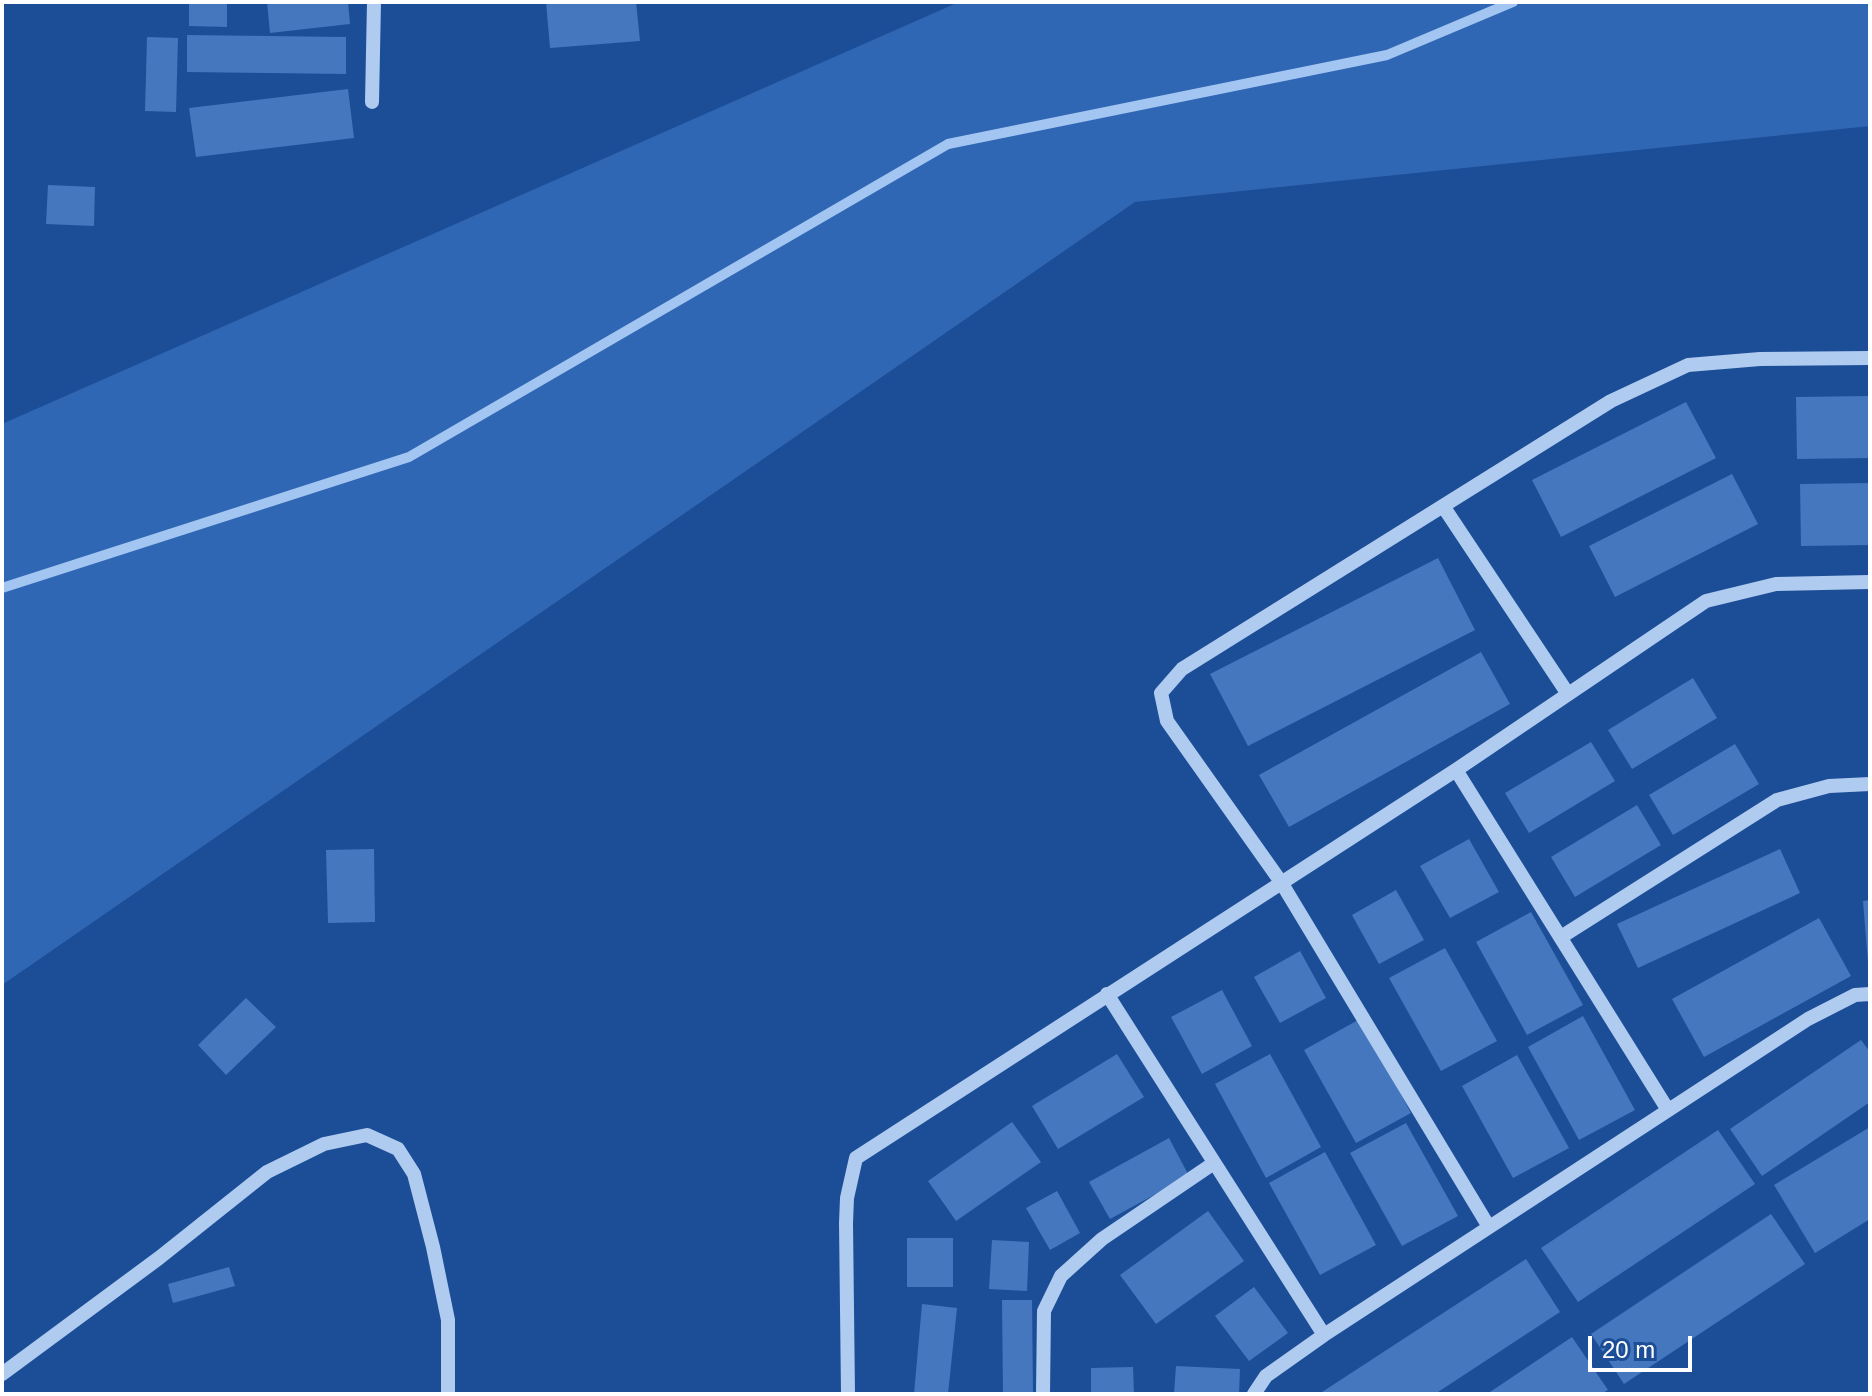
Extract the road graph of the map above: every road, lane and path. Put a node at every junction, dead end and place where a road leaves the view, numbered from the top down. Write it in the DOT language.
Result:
graph roads {
  1 [pos="374,2"];
  2 [pos="372,102"];
  3 [pos="1870,358"];
  4 [pos="1443,506"];
  5 [pos="1870,582"];
  6 [pos="1568,694"];
  7 [pos="1456,770"];
  8 [pos="1870,784"];
  9 [pos="1281,882"];
  10 [pos="1561,937"];
  11 [pos="1107,994"];
  12 [pos="1870,994"];
  13 [pos="1668,1110"];
  14 [pos="1214,1163"];
  15 [pos="1489,1227"];
  16 [pos="1324,1335"];
  17 [pos="2,1374"];
  18 [pos="448,1394"];
  19 [pos="848,1394"];
  20 [pos="1043,1394"];
  21 [pos="1254,1394"];
  1 -- 2 [label="street"];
  3 -- 4 [label="street"];
  4 -- 6 [label="street"];
  4 -- 9 [label="street"];
  5 -- 6 [label="street"];
  6 -- 7 [label="street"];
  7 -- 9 [label="street"];
  7 -- 10 [label="street"];
  8 -- 10 [label="street"];
  9 -- 11 [label="street"];
  9 -- 15 [label="street"];
  10 -- 13 [label="street"];
  11 -- 14 [label="street"];
  11 -- 19 [label="street"];
  12 -- 13 [label="street"];
  13 -- 15 [label="street"];
  14 -- 16 [label="street"];
  14 -- 20 [label="street"];
  15 -- 16 [label="street"];
  16 -- 21 [label="street"];
  17 -- 18 [label="street"];
}
